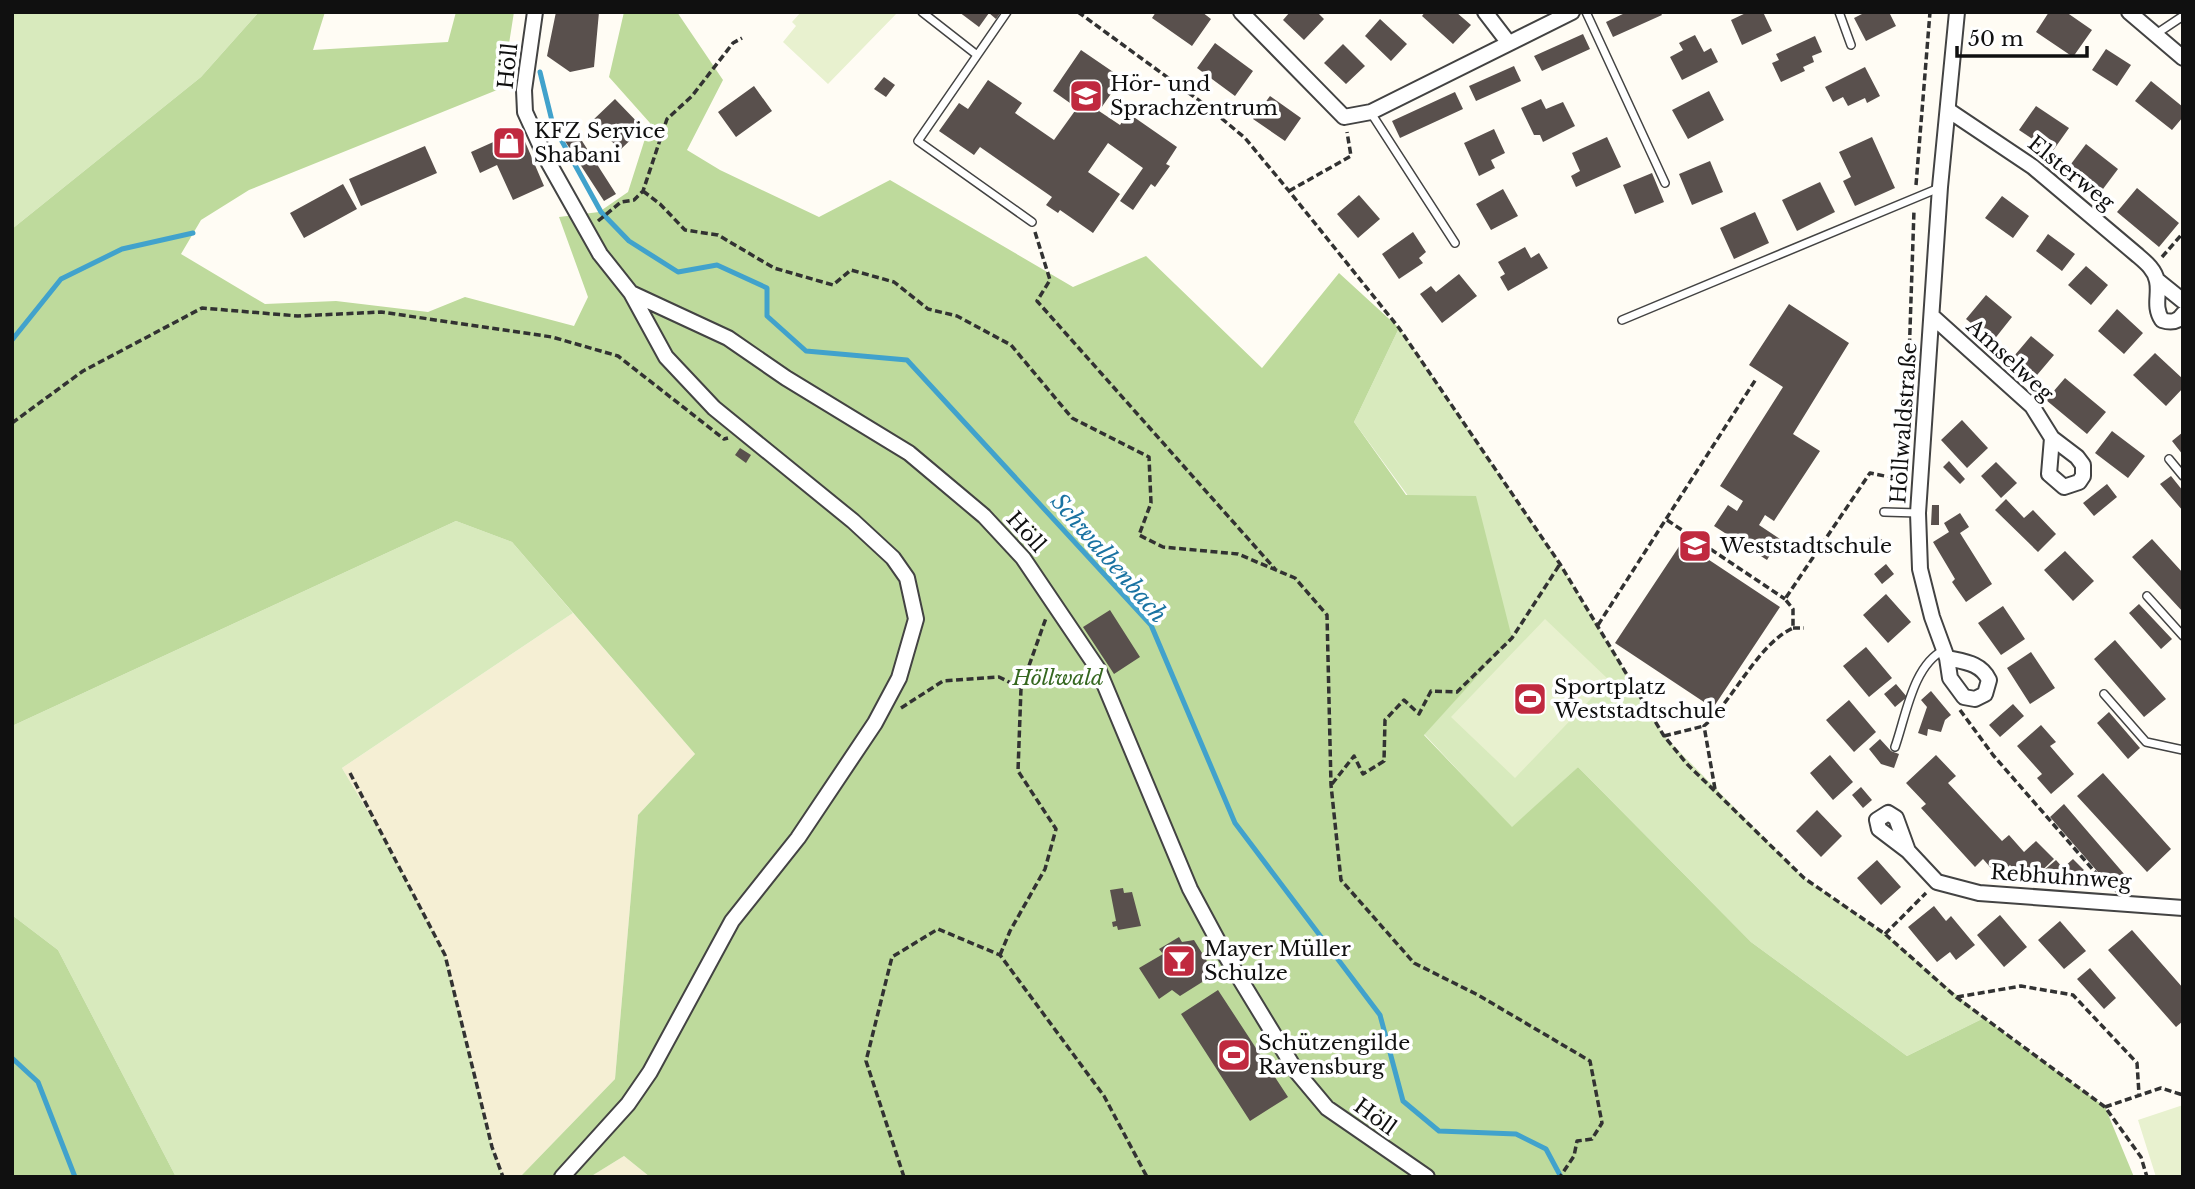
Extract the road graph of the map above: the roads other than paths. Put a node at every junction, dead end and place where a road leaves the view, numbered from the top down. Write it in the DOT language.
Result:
graph roads {
  1 [pos="535,12"];
  2 [pos="922,12"];
  3 [pos="1007,12"];
  4 [pos="1241,12"];
  5 [pos="1485,12"];
  6 [pos="1572,12"];
  7 [pos="1586,12"];
  8 [pos="1839,12"];
  9 [pos="1957,12"];
  10 [pos="2129,12"];
  11 [pos="2183,16"];
  12 [pos="2156,34"];
  13 [pos="1508,41"];
  14 [pos="1851,45"];
  15 [pos="977,55"];
  16 [pos="2183,58"];
  17 [pos="1948,110"];
  18 [pos="1371,112"];
  19 [pos="1665,183"];
  20 [pos="1940,187"];
  21 [pos="1032,222"];
  22 [pos="1455,243"];
  23 [pos="2155,275"];
  24 [pos="631,293"];
  25 [pos="2183,301"];
  26 [pos="2183,314"];
  27 [pos="1933,317"];
  28 [pos="1622,320"];
  29 [pos="2052,438"];
  30 [pos="2169,459"];
  31 [pos="2183,476"];
  32 [pos="1884,512"];
  33 [pos="1910,512"];
  34 [pos="2147,596"];
  35 [pos="2183,636"];
  36 [pos="1945,654"];
  37 [pos="2104,694"];
  38 [pos="1895,747"];
  39 [pos="2183,750"];
  40 [pos="1908,851"];
  41 [pos="2183,908"];
  42 [pos="562,1177"];
  43 [pos="1426,1177"];
  1 -- 24 [label="street, Höll"];
  2 -- 15 [label="lane"];
  3 -- 15 [label="lane"];
  4 -- 18 [label="street"];
  5 -- 13 [label="street"];
  6 -- 13 [label="street"];
  7 -- 19 [label="lane"];
  8 -- 14 [label="lane"];
  9 -- 17 [label="street, Höllwaldstraße"];
  10 -- 12 [label="street"];
  11 -- 12 [label="lane"];
  12 -- 16 [label="street"];
  13 -- 18 [label="street"];
  15 -- 21 [label="lane"];
  17 -- 20 [label="street, Höllwaldstraße"];
  17 -- 23 [label="street, Elsterweg"];
  18 -- 22 [label="lane"];
  20 -- 27 [label="street, Höllwaldstraße"];
  20 -- 28 [label="lane"];
  23 -- 25 [label="street, Elsterweg"];
  23 -- 26 [label="street"];
  24 -- 42 [label="street"];
  24 -- 43 [label="street, Höll"];
  27 -- 29 [label="street, Amselweg"];
  27 -- 33 [label="street, Höllwaldstraße"];
  30 -- 31 [label="lane"];
  32 -- 33 [label="lane"];
  33 -- 36 [label="street, Höllwaldstraße"];
  34 -- 35 [label="lane"];
  36 -- 38 [label="lane"];
  37 -- 39 [label="lane"];
  40 -- 41 [label="street, Rebhuhnweg"];
}
